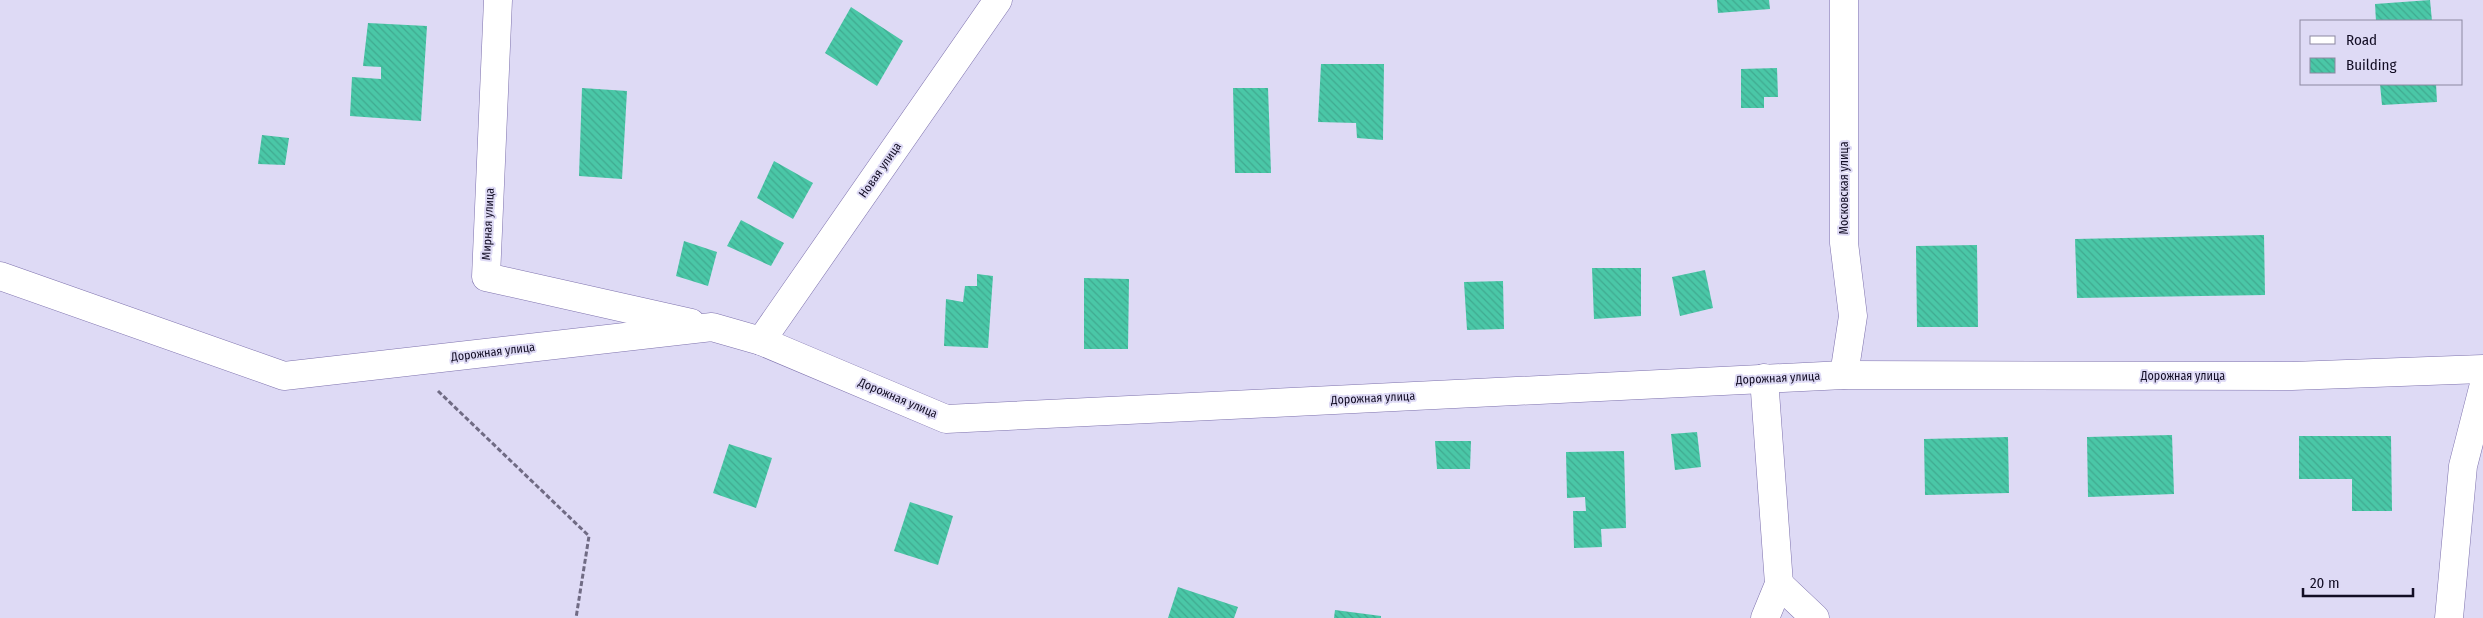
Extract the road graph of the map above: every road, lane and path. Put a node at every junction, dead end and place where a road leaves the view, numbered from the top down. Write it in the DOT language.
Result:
graph roads {
  1 [pos="498,0"];
  2 [pos="998,0"];
  3 [pos="1844,0"];
  4 [pos="0,276"];
  5 [pos="712,327"];
  6 [pos="761,341"];
  7 [pos="408,362"];
  8 [pos="2483,369"];
  9 [pos="1844,374"];
  10 [pos="1764,378"];
  11 [pos="2483,388"];
  12 [pos="1779,584"];
  13 [pos="576,618"];
  14 [pos="1765,618"];
  15 [pos="1816,618"];
  16 [pos="2449,618"];
  1 -- 5 [label="street, Мирная улица"];
  2 -- 6 [label="street, Новая улица"];
  3 -- 9 [label="street, Московская улица"];
  4 -- 7 [label="street, Дорожная улица"];
  5 -- 6 [label="street, Дорожная улица"];
  5 -- 7 [label="street, Дорожная улица"];
  6 -- 10 [label="street, Дорожная улица"];
  7 -- 13 [label="path"];
  8 -- 9 [label="street, Дорожная улица"];
  9 -- 10 [label="street, Дорожная улица"];
  10 -- 12 [label="street"];
  11 -- 16 [label="street"];
  12 -- 14 [label="street"];
  12 -- 15 [label="street"];
}
